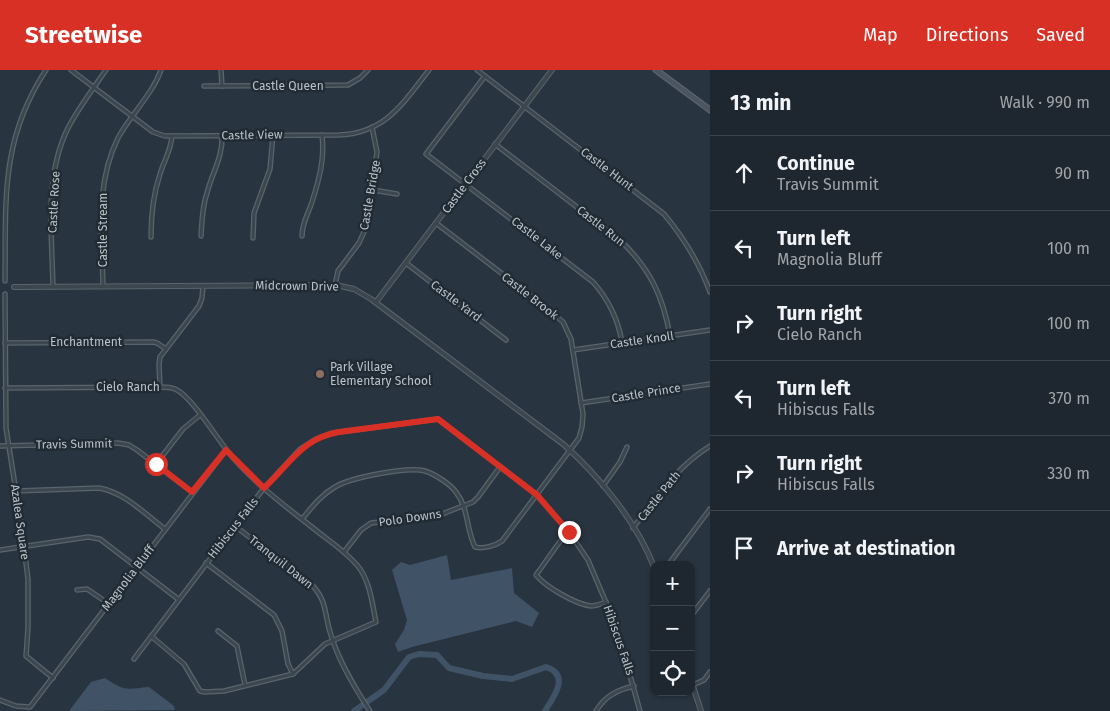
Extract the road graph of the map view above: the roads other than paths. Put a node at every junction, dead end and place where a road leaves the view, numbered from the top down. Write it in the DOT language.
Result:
graph roads {
  1 [pos="46,70"];
  2 [pos="71,70"];
  3 [pos="106,70"];
  4 [pos="162,70"];
  5 [pos="221,70"];
  6 [pos="368,70"];
  7 [pos="429,70"];
  8 [pos="477,70"];
  9 [pos="552,70"];
  10 [pos="656,70"];
  11 [pos="485,76"];
  12 [pos="204,86"];
  13 [pos="222,86"];
  14 [pos="94,87"];
  15 [pos="525,106"];
  16 [pos="710,110"];
  17 [pos="132,116"];
  18 [pos="372,128"];
  19 [pos="273,135"];
  20 [pos="322,135"];
  21 [pos="172,136"];
  22 [pos="222,136"];
  23 [pos="495,144"];
  24 [pos="465,183"];
  25 [pos="372,190"];
  26 [pos="397,194"];
  27 [pos="436,223"];
  28 [pos="201,236"];
  29 [pos="302,236"];
  30 [pos="151,237"];
  31 [pos="253,238"];
  32 [pos="406,263"];
  33 [pos="5,281"];
  34 [pos="203,285"];
  35 [pos="334,285"];
  36 [pos="102,286"];
  37 [pos="14,287"];
  38 [pos="53,287"];
  39 [pos="710,292"];
  40 [pos="5,294"];
  41 [pos="376,302"];
  42 [pos="710,330"];
  43 [pos="670,336"];
  44 [pos="506,340"];
  45 [pos="622,342"];
  46 [pos="5,343"];
  47 [pos="166,349"];
  48 [pos="573,350"];
  49 [pos="710,384"];
  50 [pos="160,387"];
  51 [pos="5,388"];
  52 [pos="581,403"];
  53 [pos="200,415"];
  54 [pos="8,445"];
  55 [pos="0,446"];
  56 [pos="710,446"];
  57 [pos="628,447"];
  58 [pos="226,450"];
  59 [pos="570,451"];
  60 [pos="156,464"];
  61 [pos="500,467"];
  62 [pos="603,486"];
  63 [pos="264,488"];
  64 [pos="16,491"];
  65 [pos="192,492"];
  66 [pos="537,495"];
  67 [pos="463,506"];
  68 [pos="710,509"];
  69 [pos="302,519"];
  70 [pos="234,526"];
  71 [pos="633,528"];
  72 [pos="165,530"];
  73 [pos="569,532"];
  74 [pos="24,547"];
  75 [pos="0,550"];
  76 [pos="344,552"];
  77 [pos="651,561"];
  78 [pos="671,561"];
  79 [pos="206,563"];
  80 [pos="137,566"];
  81 [pos="77,590"];
  82 [pos="710,590"];
  83 [pos="178,599"];
  84 [pos="606,602"];
  85 [pos="109,604"];
  86 [pos="695,611"];
  87 [pos="218,630"];
  88 [pos="151,636"];
  89 [pos="332,640"];
  90 [pos="134,659"];
  91 [pos="710,672"];
  92 [pos="293,674"];
  93 [pos="53,678"];
  94 [pos="695,682"];
  95 [pos="246,685"];
  96 [pos="634,686"];
  97 [pos="695,692"];
  98 [pos="0,700"];
  99 [pos="369,710"];
  100 [pos="596,711"];
  101 [pos="640,711"];
  102 [pos="701,711"];
  1 -- 33 [label="street"];
  2 -- 14 [label="street, Castle View"];
  3 -- 14 [label="street, Castle Rose"];
  4 -- 17 [label="street, Castle Stream"];
  5 -- 13 [label="street"];
  6 -- 13 [label="street, Castle Queen"];
  7 -- 18 [label="street, Castle View"];
  8 -- 11 [label="street, Castle Hunt"];
  9 -- 15 [label="street, Castle Cross"];
  10 -- 16 [label="main road"];
  11 -- 15 [label="street, Castle Hunt"];
  11 -- 24 [label="street, Castle Lake"];
  12 -- 13 [label="street, Castle Queen"];
  14 -- 17 [label="street, Castle View"];
  14 -- 38 [label="street, Castle Rose"];
  15 -- 23 [label="street, Castle Cross"];
  15 -- 39 [label="street, Castle Hunt"];
  17 -- 21 [label="street, Castle View"];
  17 -- 36 [label="street, Castle Stream"];
  18 -- 20 [label="street, Castle View"];
  18 -- 25 [label="street, Castle Bridge"];
  19 -- 20 [label="street, Castle View"];
  19 -- 22 [label="street, Castle View"];
  19 -- 31 [label="street"];
  20 -- 29 [label="street"];
  21 -- 22 [label="street, Castle View"];
  21 -- 30 [label="street"];
  22 -- 28 [label="street"];
  23 -- 24 [label="street, Castle Cross"];
  23 -- 43 [label="street, Castle Run"];
  24 -- 27 [label="street, Castle Cross"];
  24 -- 45 [label="street, Castle Lake"];
  25 -- 26 [label="street"];
  25 -- 35 [label="street, Castle Bridge"];
  27 -- 32 [label="street, Castle Cross"];
  27 -- 48 [label="street, Castle Brook"];
  32 -- 41 [label="street, Castle Cross"];
  32 -- 44 [label="street, Castle Yard"];
  34 -- 35 [label="street, Midcrown Drive"];
  34 -- 36 [label="street, Midcrown Drive"];
  34 -- 47 [label="street"];
  35 -- 41 [label="street, Midcrown Drive"];
  36 -- 38 [label="street, Midcrown Drive"];
  37 -- 38 [label="street, Midcrown Drive"];
  40 -- 46 [label="street, Azalea Square"];
  41 -- 59 [label="street, Midcrown Drive"];
  42 -- 43 [label="street, Castle Knoll"];
  43 -- 45 [label="street, Castle Knoll"];
  45 -- 48 [label="street, Castle Knoll"];
  46 -- 47 [label="street, Enchantment"];
  46 -- 51 [label="street, Azalea Square"];
  47 -- 50 [label="street"];
  48 -- 52 [label="street, Castle Brook"];
  49 -- 52 [label="street, Castle Prince"];
  50 -- 51 [label="street, Cielo Ranch"];
  50 -- 53 [label="street, Cielo Ranch"];
  51 -- 54 [label="street, Azalea Square"];
  52 -- 59 [label="street, Castle Brook"];
  53 -- 58 [label="street, Cielo Ranch"];
  53 -- 60 [label="street"];
  54 -- 55 [label="street, Travis Summit"];
  54 -- 60 [label="street, Travis Summit"];
  54 -- 64 [label="street, Azalea Square"];
  56 -- 71 [label="street, Castle Path"];
  57 -- 62 [label="street"];
  58 -- 63 [label="street, Cielo Ranch"];
  58 -- 65 [label="street, Magnolia Bluff"];
  59 -- 62 [label="street, Midcrown Drive"];
  59 -- 66 [label="street, Castle Brook"];
  60 -- 65 [label="street, Travis Summit"];
  61 -- 63 [label="street, Hibiscus Falls"];
  61 -- 66 [label="street, Hibiscus Falls"];
  61 -- 67 [label="street, Polo Downs"];
  62 -- 71 [label="street, Midcrown Drive"];
  63 -- 69 [label="street, Cielo Ranch"];
  63 -- 70 [label="street, Hibiscus Falls"];
  64 -- 72 [label="street"];
  64 -- 74 [label="street, Azalea Square"];
  65 -- 72 [label="street, Magnolia Bluff"];
  66 -- 67 [label="street, Castle Brook"];
  66 -- 73 [label="street, Hibiscus Falls"];
  67 -- 69 [label="street"];
  67 -- 76 [label="street, Polo Downs"];
  68 -- 78 [label="street"];
  69 -- 76 [label="street, Cielo Ranch"];
  70 -- 79 [label="street, Hibiscus Falls"];
  70 -- 89 [label="street, Tranquil Dawn"];
  71 -- 77 [label="street, Midcrown Drive"];
  72 -- 80 [label="street, Magnolia Bluff"];
  73 -- 84 [label="street, Hibiscus Falls"];
  73 -- 84 [label="street"];
  74 -- 75 [label="street"];
  74 -- 80 [label="street"];
  74 -- 93 [label="street, Azalea Square"];
  76 -- 89 [label="street, Cielo Ranch"];
  79 -- 83 [label="street, Hibiscus Falls"];
  79 -- 92 [label="street"];
  80 -- 83 [label="street"];
  80 -- 85 [label="street, Magnolia Bluff"];
  81 -- 85 [label="street"];
  82 -- 86 [label="street"];
  83 -- 88 [label="street, Hibiscus Falls"];
  84 -- 96 [label="street, Hibiscus Falls"];
  85 -- 93 [label="street, Magnolia Bluff"];
  87 -- 95 [label="street"];
  88 -- 90 [label="street, Hibiscus Falls"];
  88 -- 95 [label="street"];
  89 -- 92 [label="street"];
  89 -- 99 [label="street, Tranquil Dawn"];
  91 -- 94 [label="street"];
  92 -- 95 [label="street"];
  93 -- 98 [label="street, Magnolia Bluff"];
  96 -- 100 [label="street"];
  96 -- 101 [label="street, Hibiscus Falls"];
  97 -- 102 [label="street"];
}
